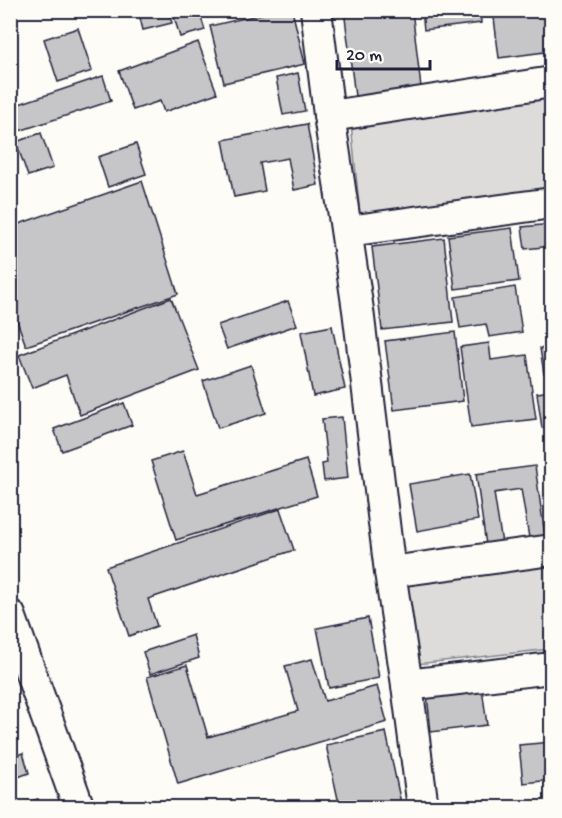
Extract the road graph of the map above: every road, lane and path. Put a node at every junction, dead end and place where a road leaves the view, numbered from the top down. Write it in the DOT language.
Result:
graph roads {
  1 [pos="316,10"];
  2 [pos="552,82"];
  3 [pos="329,115"];
  4 [pos="552,203"];
  5 [pos="348,231"];
  6 [pos="552,550"];
  7 [pos="390,572"];
  8 [pos="10,615"];
  9 [pos="552,668"];
  10 [pos="407,685"];
  11 [pos="79,807"];
  12 [pos="423,807"];
  1 -- 3 [label="street"];
  2 -- 3 [label="street"];
  3 -- 5 [label="street"];
  4 -- 5 [label="street"];
  5 -- 7 [label="street"];
  6 -- 7 [label="street"];
  7 -- 10 [label="street"];
  8 -- 11 [label="street"];
  9 -- 10 [label="street"];
  10 -- 12 [label="street"];
}
